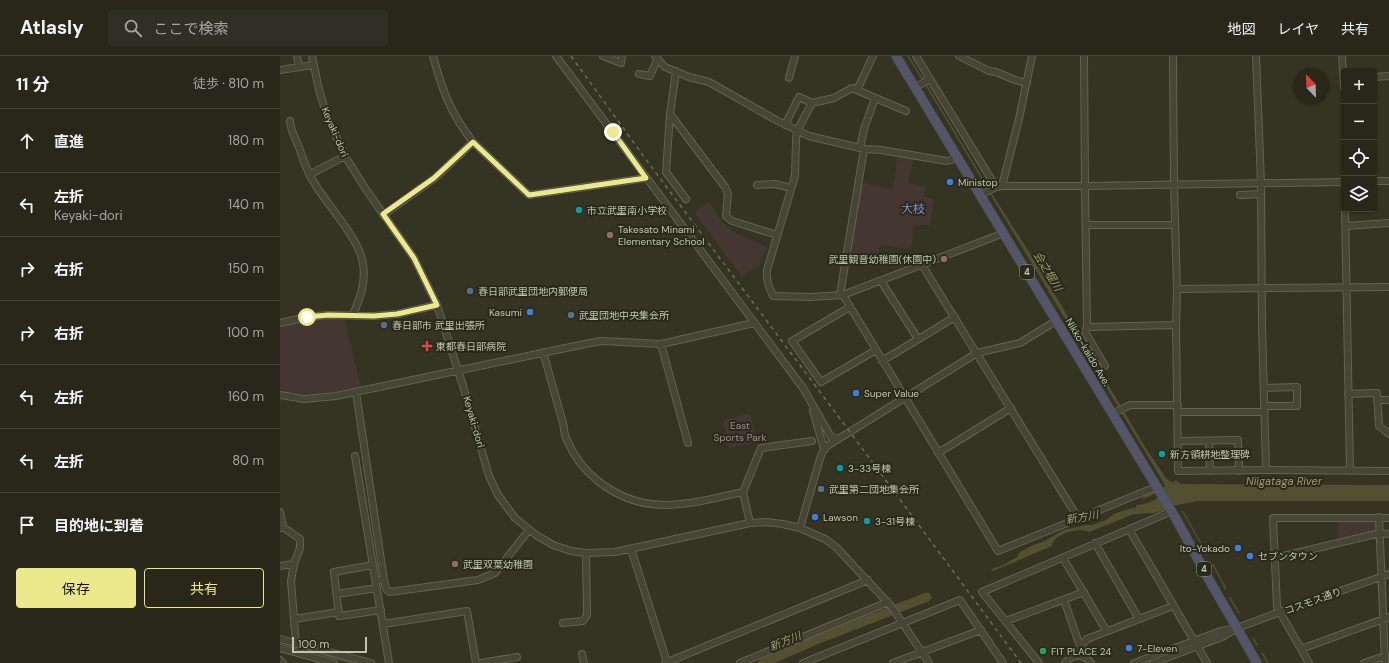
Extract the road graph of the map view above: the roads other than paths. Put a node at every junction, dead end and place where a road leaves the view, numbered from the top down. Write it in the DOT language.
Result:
graph roads {
  1 [pos="297,56"];
  2 [pos="312,56"];
  3 [pos="433,56"];
  4 [pos="556,56"];
  5 [pos="602,56"];
  6 [pos="622,56"];
  7 [pos="664,56"];
  8 [pos="795,56"];
  9 [pos="873,56"];
  10 [pos="896,56"];
  11 [pos="916,56"];
  12 [pos="959,56"];
  13 [pos="1032,56"];
  14 [pos="1084,56"];
  15 [pos="1173,56"];
  16 [pos="1256,56"];
  17 [pos="1342,56"];
  18 [pos="657,59"];
  19 [pos="313,65"];
  20 [pos="299,67"];
  21 [pos="1343,68"];
  22 [pos="280,70"];
  23 [pos="676,71"];
  24 [pos="640,74"];
  25 [pos="1389,76"];
  26 [pos="1377,77"];
  27 [pos="789,78"];
  28 [pos="928,79"];
  29 [pos="1027,83"];
  30 [pos="917,86"];
  31 [pos="857,90"];
  32 [pos="875,98"];
  33 [pos="812,103"];
  34 [pos="906,111"];
  35 [pos="670,114"];
  36 [pos="290,121"];
  37 [pos="785,125"];
  38 [pos="797,131"];
  39 [pos="473,142"];
  40 [pos="862,148"];
  41 [pos="345,156"];
  42 [pos="958,158"];
  43 [pos="309,175"];
  44 [pos="646,178"];
  45 [pos="1377,181"];
  46 [pos="1389,181"];
  47 [pos="1341,182"];
  48 [pos="1260,184"];
  49 [pos="757,185"];
  50 [pos="1174,185"];
  51 [pos="1084,186"];
  52 [pos="997,187"];
  53 [pos="791,188"];
  54 [pos="983,194"];
  55 [pos="1261,194"];
  56 [pos="1240,195"];
  57 [pos="686,199"];
  58 [pos="1345,212"];
  59 [pos="383,214"];
  60 [pos="1389,223"];
  61 [pos="1086,225"];
  62 [pos="1175,225"];
  63 [pos="1346,226"];
  64 [pos="1004,233"];
  65 [pos="777,235"];
  66 [pos="922,265"];
  67 [pos="881,280"];
  68 [pos="1346,287"];
  69 [pos="1389,287"];
  70 [pos="1262,288"];
  71 [pos="1177,289"];
  72 [pos="841,295"];
  73 [pos="437,305"];
  74 [pos="850,307"];
  75 [pos="353,315"];
  76 [pos="955,317"];
  77 [pos="1056,321"];
  78 [pos="280,323"];
  79 [pos="754,323"];
  80 [pos="1176,325"];
  81 [pos="1087,327"];
  82 [pos="918,339"];
  83 [pos="662,344"];
  84 [pos="876,350"];
  85 [pos="543,352"];
  86 [pos="977,353"];
  87 [pos="882,361"];
  88 [pos="1105,366"];
  89 [pos="458,370"];
  90 [pos="1264,388"];
  91 [pos="356,392"];
  92 [pos="1348,394"];
  93 [pos="280,395"];
  94 [pos="905,398"];
  95 [pos="810,400"];
  96 [pos="1377,400"];
  97 [pos="1389,400"];
  98 [pos="1178,405"];
  99 [pos="1011,408"];
  100 [pos="1264,409"];
  101 [pos="1119,410"];
  102 [pos="1178,412"];
  103 [pos="1389,434"];
  104 [pos="838,439"];
  105 [pos="1209,440"];
  106 [pos="812,441"];
  107 [pos="1178,441"];
  108 [pos="688,443"];
  109 [pos="824,449"];
  110 [pos="938,453"];
  111 [pos="355,456"];
  112 [pos="1266,470"];
  113 [pos="1210,471"];
  114 [pos="1239,471"];
  115 [pos="1350,471"];
  116 [pos="1389,471"];
  117 [pos="1156,487"];
  118 [pos="743,492"];
  119 [pos="1171,511"];
  120 [pos="280,512"];
  121 [pos="1378,517"];
  122 [pos="1078,518"];
  123 [pos="1389,518"];
  124 [pos="750,523"];
  125 [pos="281,528"];
  126 [pos="800,528"];
  127 [pos="1129,529"];
  128 [pos="529,530"];
  129 [pos="1380,534"];
  130 [pos="1389,534"];
  131 [pos="1095,543"];
  132 [pos="632,549"];
  133 [pos="586,553"];
  134 [pos="1063,558"];
  135 [pos="1275,558"];
  136 [pos="294,564"];
  137 [pos="373,565"];
  138 [pos="280,566"];
  139 [pos="1389,574"];
  140 [pos="1382,576"];
  141 [pos="384,580"];
  142 [pos="868,580"];
  143 [pos="376,581"];
  144 [pos="377,588"];
  145 [pos="1084,592"];
  146 [pos="336,594"];
  147 [pos="1064,600"];
  148 [pos="889,604"];
  149 [pos="1173,606"];
  150 [pos="381,610"];
  151 [pos="339,612"];
  152 [pos="1280,612"];
  153 [pos="1386,618"];
  154 [pos="294,619"];
  155 [pos="1139,619"];
  156 [pos="1006,621"];
  157 [pos="563,623"];
  158 [pos="903,623"];
  159 [pos="383,624"];
  160 [pos="1237,628"];
  161 [pos="981,630"];
  162 [pos="1106,630"];
  163 [pos="280,638"];
  164 [pos="296,644"];
  165 [pos="1195,644"];
  166 [pos="1080,646"];
  167 [pos="280,648"];
  168 [pos="319,649"];
  169 [pos="1301,649"];
  170 [pos="922,652"];
  171 [pos="582,654"];
  172 [pos="1385,656"];
  173 [pos="517,657"];
  174 [pos="1070,658"];
  175 [pos="280,660"];
  176 [pos="314,660"];
  177 [pos="666,662"];
  178 [pos="283,663"];
  179 [pos="334,663"];
  180 [pos="371,663"];
  181 [pos="388,663"];
  182 [pos="476,663"];
  183 [pos="481,663"];
  184 [pos="584,663"];
  185 [pos="740,663"];
  186 [pos="803,663"];
  187 [pos="893,663"];
  188 [pos="929,663"];
  189 [pos="1003,663"];
  190 [pos="1039,663"];
  191 [pos="1065,663"];
  192 [pos="1091,663"];
  193 [pos="1134,663"];
  194 [pos="1153,663"];
  195 [pos="1207,663"];
  196 [pos="1257,663"];
  197 [pos="1309,663"];
  198 [pos="1364,663"];
  199 [pos="1385,663"];
  1 -- 20 [label="street"];
  2 -- 19 [label="street, Keyaki-dori"];
  3 -- 39 [label="street"];
  4 -- 44 [label="street"];
  5 -- 6 [label="street"];
  7 -- 18 [label="street"];
  8 -- 27 [label="street"];
  9 -- 31 [label="street"];
  10 -- 30 [label="highway, Nikko-kaido Ave. / 4"];
  11 -- 28 [label="street"];
  12 -- 29 [label="street"];
  13 -- 29 [label="street"];
  14 -- 51 [label="street"];
  15 -- 50 [label="street"];
  16 -- 48 [label="street"];
  17 -- 21 [label="street"];
  18 -- 23 [label="street"];
  18 -- 24 [label="street"];
  19 -- 20 [label="street"];
  19 -- 41 [label="street, Keyaki-dori"];
  20 -- 22 [label="street"];
  23 -- 35 [label="street"];
  23 -- 37 [label="street"];
  25 -- 26 [label="street"];
  28 -- 30 [label="street"];
  28 -- 52 [label="street"];
  29 -- 52 [label="street"];
  30 -- 42 [label="highway, Nikko-kaido Ave. / 4"];
  31 -- 32 [label="street"];
  31 -- 33 [label="street"];
  32 -- 34 [label="street"];
  32 -- 40 [label="street"];
  33 -- 37 [label="street"];
  33 -- 38 [label="street"];
  35 -- 57 [label="street"];
  35 -- 65 [label="street"];
  36 -- 43 [label="street"];
  37 -- 38 [label="street"];
  38 -- 40 [label="street"];
  38 -- 53 [label="street"];
  39 -- 44 [label="street"];
  39 -- 59 [label="street"];
  40 -- 42 [label="street"];
  40 -- 72 [label="street"];
  41 -- 43 [label="street"];
  41 -- 59 [label="street, Keyaki-dori"];
  42 -- 54 [label="highway, Nikko-kaido Ave. / 4"];
  43 -- 75 [label="street"];
  44 -- 79 [label="street"];
  45 -- 46 [label="street"];
  47 -- 48 [label="street"];
  48 -- 50 [label="street"];
  48 -- 55 [label="street"];
  49 -- 53 [label="street"];
  50 -- 51 [label="street"];
  50 -- 62 [label="street"];
  51 -- 52 [label="street"];
  51 -- 61 [label="street"];
  52 -- 54 [label="street"];
  53 -- 65 [label="street"];
  54 -- 64 [label="highway, Nikko-kaido Ave. / 4"];
  55 -- 56 [label="street"];
  55 -- 70 [label="street"];
  58 -- 63 [label="street"];
  59 -- 73 [label="street, Keyaki-dori"];
  60 -- 63 [label="street"];
  61 -- 62 [label="street"];
  61 -- 81 [label="street"];
  62 -- 71 [label="street"];
  63 -- 68 [label="street"];
  64 -- 66 [label="street"];
  64 -- 77 [label="highway, Nikko-kaido Ave. / 4"];
  65 -- 72 [label="street"];
  66 -- 67 [label="street"];
  66 -- 76 [label="street"];
  67 -- 72 [label="street"];
  67 -- 82 [label="street"];
  68 -- 69 [label="street"];
  68 -- 70 [label="street"];
  68 -- 92 [label="street"];
  70 -- 71 [label="street"];
  70 -- 90 [label="street"];
  71 -- 80 [label="street"];
  72 -- 74 [label="street"];
  73 -- 75 [label="street"];
  73 -- 89 [label="street, Keyaki-dori"];
  74 -- 84 [label="street"];
  74 -- 84 [label="street"];
  75 -- 78 [label="street"];
  76 -- 82 [label="street"];
  76 -- 86 [label="street"];
  77 -- 86 [label="street"];
  77 -- 101 [label="highway, Nikko-kaido Ave. / 4"];
  79 -- 83 [label="street"];
  79 -- 95 [label="street"];
  80 -- 81 [label="street"];
  80 -- 98 [label="street"];
  81 -- 88 [label="street"];
  82 -- 87 [label="street"];
  83 -- 85 [label="street"];
  83 -- 108 [label="street"];
  84 -- 87 [label="street"];
  85 -- 89 [label="street"];
  85 -- 118 [label="street"];
  86 -- 94 [label="street"];
  86 -- 99 [label="street"];
  87 -- 94 [label="street"];
  89 -- 91 [label="street"];
  89 -- 128 [label="street, Keyaki-dori"];
  90 -- 100 [label="street"];
  90 -- 100 [label="street"];
  91 -- 93 [label="street"];
  91 -- 141 [label="street"];
  92 -- 96 [label="street"];
  92 -- 115 [label="street"];
  94 -- 104 [label="street"];
  94 -- 110 [label="street"];
  95 -- 104 [label="street"];
  95 -- 109 [label="street"];
  96 -- 97 [label="street"];
  96 -- 103 [label="street"];
  98 -- 101 [label="street"];
  98 -- 102 [label="street"];
  99 -- 110 [label="street"];
  99 -- 122 [label="street"];
  100 -- 102 [label="street"];
  100 -- 112 [label="street"];
  101 -- 117 [label="highway, Nikko-kaido Ave. / 4"];
  102 -- 107 [label="street"];
  104 -- 109 [label="street"];
  105 -- 107 [label="street"];
  105 -- 113 [label="street"];
  105 -- 114 [label="street"];
  106 -- 118 [label="street"];
  107 -- 113 [label="street"];
  109 -- 126 [label="street"];
  110 -- 122 [label="street"];
  111 -- 137 [label="street"];
  112 -- 114 [label="street"];
  112 -- 115 [label="street"];
  113 -- 114 [label="street"];
  115 -- 116 [label="street"];
  117 -- 119 [label="highway, Nikko-kaido Ave. / 4"];
  117 -- 122 [label="street"];
  118 -- 124 [label="street"];
  119 -- 127 [label="street"];
  119 -- 160 [label="highway, Nikko-kaido Ave. / 4"];
  120 -- 125 [label="street"];
  121 -- 123 [label="street"];
  121 -- 129 [label="street"];
  121 -- 135 [label="street"];
  124 -- 126 [label="street, Keyaki-dori"];
  124 -- 132 [label="street, Keyaki-dori"];
  125 -- 136 [label="street"];
  126 -- 142 [label="street, Keyaki-dori"];
  127 -- 131 [label="street"];
  127 -- 149 [label="street"];
  128 -- 133 [label="street, Keyaki-dori"];
  128 -- 141 [label="street"];
  129 -- 130 [label="street"];
  129 -- 135 [label="street"];
  129 -- 140 [label="street"];
  131 -- 134 [label="street"];
  131 -- 155 [label="street"];
  132 -- 133 [label="street, Keyaki-dori"];
  132 -- 177 [label="street"];
  133 -- 157 [label="street"];
  134 -- 145 [label="street"];
  134 -- 156 [label="street"];
  135 -- 152 [label="street"];
  136 -- 138 [label="street"];
  136 -- 154 [label="street"];
  137 -- 143 [label="street"];
  137 -- 146 [label="street"];
  139 -- 140 [label="street, コスモス通り"];
  140 -- 152 [label="street, コスモス通り"];
  140 -- 153 [label="street"];
  141 -- 143 [label="street"];
  142 -- 148 [label="street, Keyaki-dori"];
  142 -- 177 [label="street"];
  143 -- 144 [label="street"];
  144 -- 146 [label="street"];
  144 -- 150 [label="street"];
  145 -- 147 [label="street"];
  145 -- 162 [label="street"];
  146 -- 151 [label="street"];
  147 -- 156 [label="street"];
  147 -- 166 [label="street"];
  148 -- 158 [label="street, Keyaki-dori"];
  148 -- 185 [label="street"];
  149 -- 155 [label="street"];
  149 -- 165 [label="street"];
  150 -- 151 [label="street"];
  150 -- 159 [label="street"];
  151 -- 154 [label="street"];
  152 -- 160 [label="street, コスモス通り"];
  152 -- 169 [label="street"];
  153 -- 169 [label="street"];
  153 -- 172 [label="street"];
  154 -- 164 [label="street"];
  155 -- 162 [label="street"];
  156 -- 190 [label="street"];
  158 -- 161 [label="street"];
  158 -- 170 [label="street, Keyaki-dori"];
  158 -- 186 [label="street"];
  159 -- 181 [label="street"];
  159 -- 182 [label="street"];
  160 -- 165 [label="street, コスモス通り"];
  160 -- 196 [label="highway, Nikko-kaido Ave. / 4"];
  161 -- 170 [label="street"];
  161 -- 189 [label="street"];
  162 -- 166 [label="street"];
  163 -- 164 [label="street"];
  164 -- 168 [label="street"];
  165 -- 193 [label="street, コスモス通り"];
  165 -- 194 [label="street, コスモス通り"];
  165 -- 195 [label="street"];
  166 -- 174 [label="street"];
  167 -- 176 [label="street"];
  168 -- 176 [label="street"];
  168 -- 180 [label="street"];
  169 -- 197 [label="street"];
  170 -- 187 [label="street"];
  170 -- 188 [label="street, Keyaki-dori"];
  171 -- 184 [label="street"];
  172 -- 198 [label="street"];
  172 -- 199 [label="street"];
  173 -- 183 [label="street"];
  174 -- 191 [label="street"];
  174 -- 192 [label="street"];
  175 -- 178 [label="street"];
  176 -- 179 [label="street"];
}
